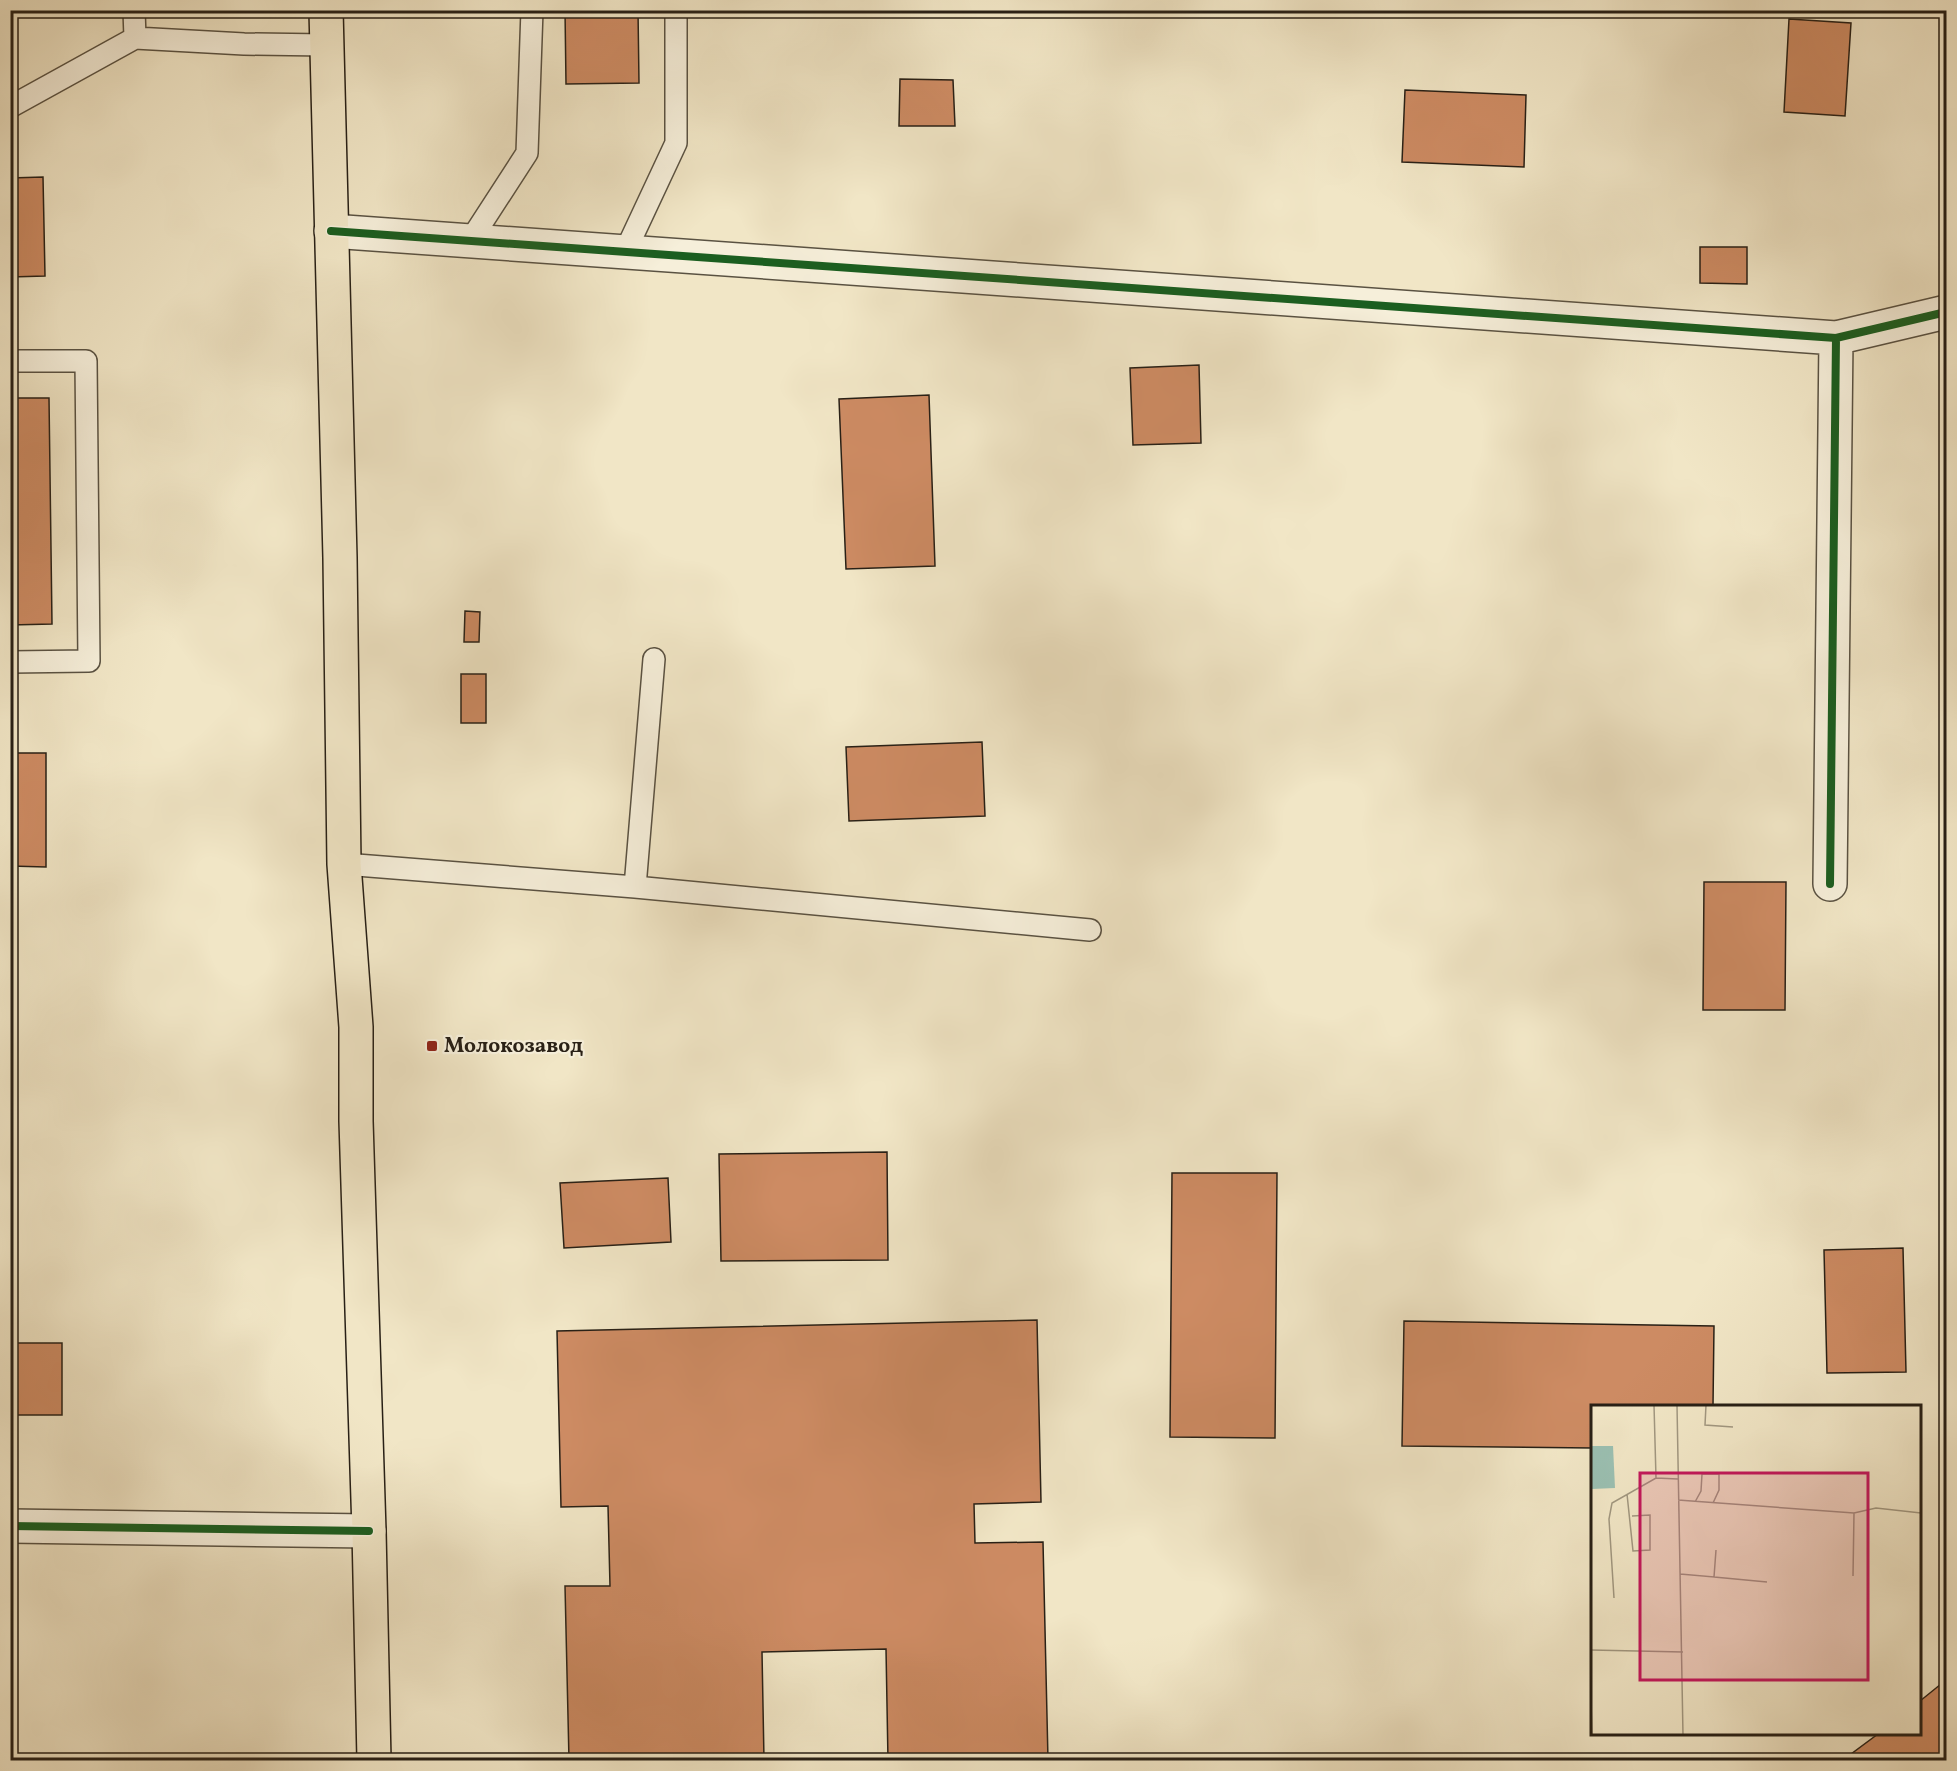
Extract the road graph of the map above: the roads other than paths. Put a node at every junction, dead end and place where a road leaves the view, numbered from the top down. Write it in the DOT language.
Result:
graph roads {
  1 [pos="134,10"];
  2 [pos="326,10"];
  3 [pos="532,10"];
  4 [pos="676,10"];
  5 [pos="135,38"];
  6 [pos="327,45"];
  7 [pos="10,107"];
  8 [pos="332,231"];
  9 [pos="471,241"];
  10 [pos="625,252"];
  11 [pos="1947,312"];
  12 [pos="1836,338"];
  13 [pos="10,362"];
  14 [pos="654,658"];
  15 [pos="10,662"];
  16 [pos="344,864"];
  17 [pos="1830,884"];
  18 [pos="635,887"];
  19 [pos="1090,930"];
  20 [pos="10,1526"];
  21 [pos="369,1531"];
  22 [pos="374,1761"];
  1 -- 5 [label="lane"];
  2 -- 6 [label="highway"];
  3 -- 9 [label="lane"];
  4 -- 10 [label="lane"];
  5 -- 6 [label="lane"];
  5 -- 7 [label="lane"];
  6 -- 8 [label="highway"];
  8 -- 9 [label="street"];
  8 -- 16 [label="highway"];
  9 -- 10 [label="street"];
  10 -- 12 [label="street"];
  11 -- 12 [label="street"];
  12 -- 17 [label="street"];
  13 -- 15 [label="lane"];
  14 -- 18 [label="lane"];
  16 -- 18 [label="lane"];
  16 -- 21 [label="highway"];
  18 -- 19 [label="lane"];
  20 -- 21 [label="street"];
  21 -- 22 [label="highway"];
}
